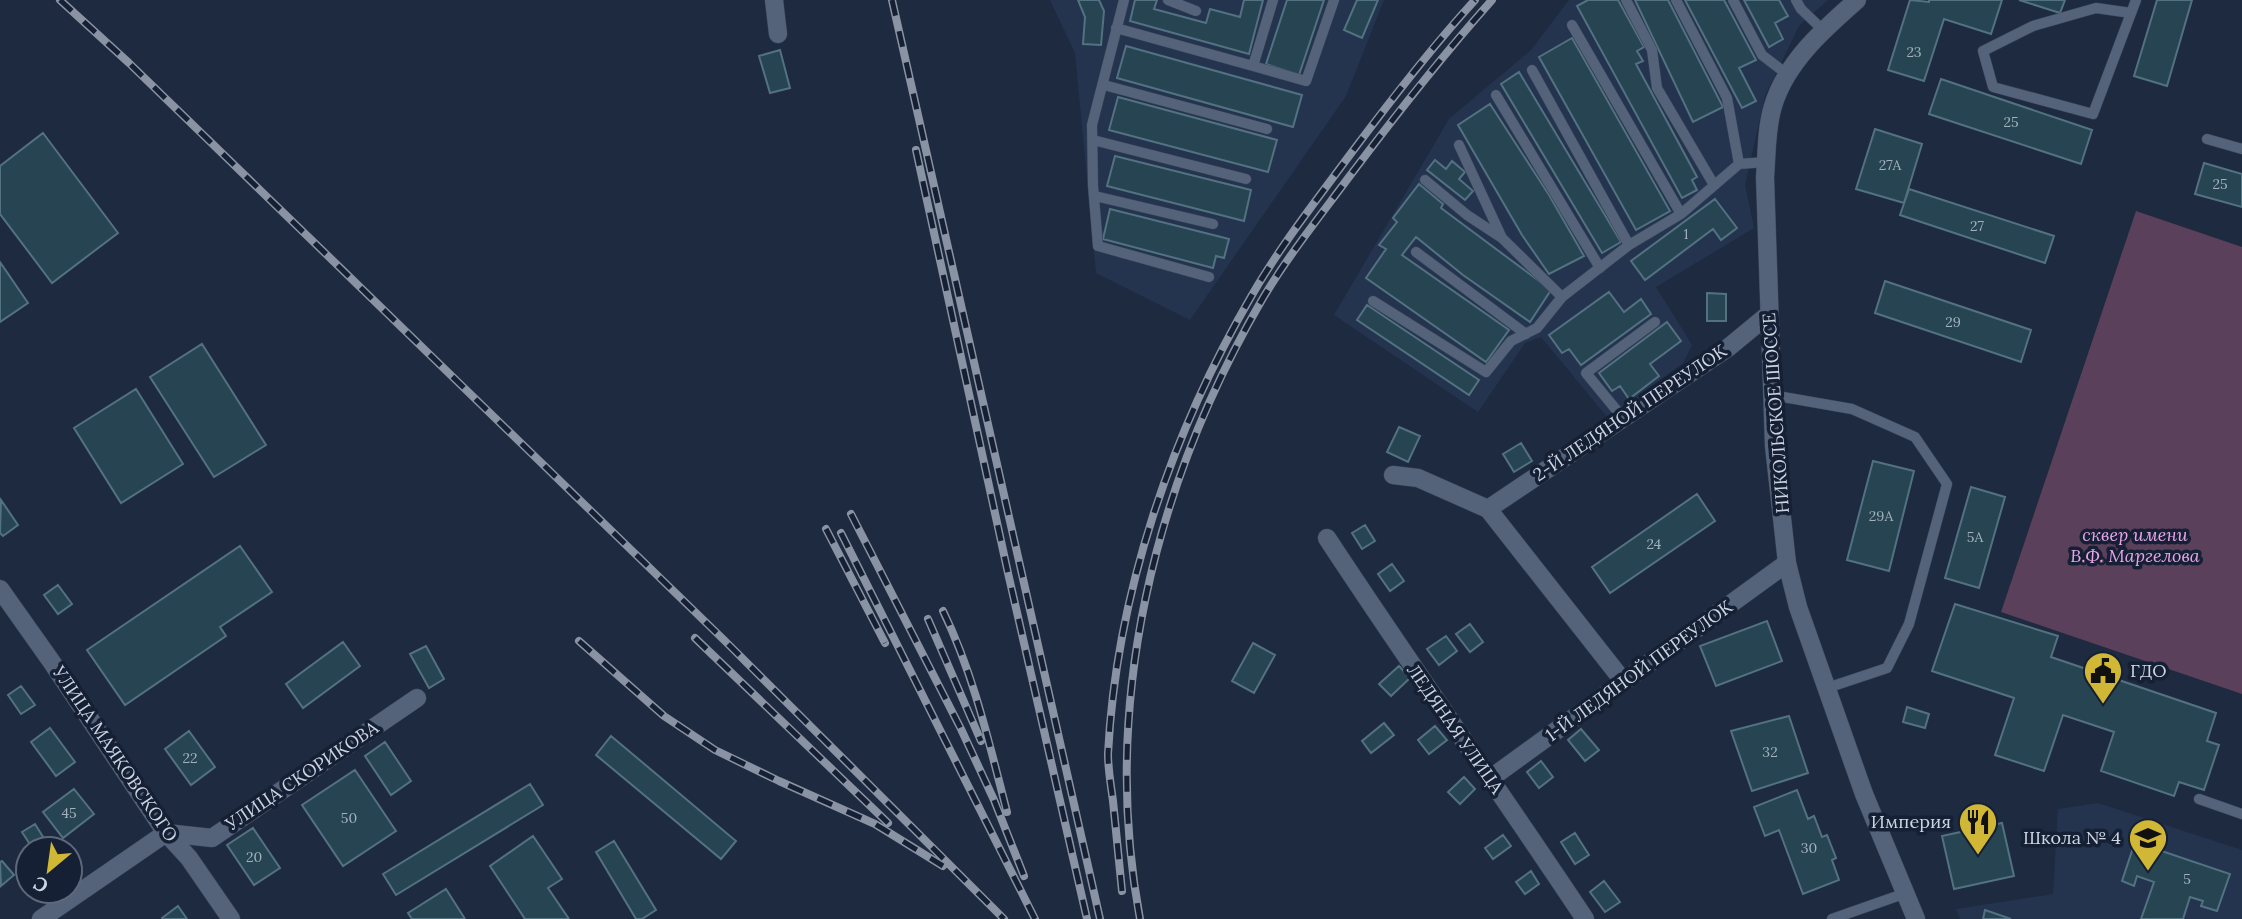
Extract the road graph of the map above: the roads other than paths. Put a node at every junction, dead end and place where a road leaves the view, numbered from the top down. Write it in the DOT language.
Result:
graph roads {
  1 [pos="774,0"];
  2 [pos="1168,0"];
  3 [pos="1273,0"];
  4 [pos="1334,0"];
  5 [pos="1626,0"];
  6 [pos="1676,0"];
  7 [pos="1733,0"];
  8 [pos="1796,0"];
  9 [pos="1857,0"];
  10 [pos="2136,0"];
  11 [pos="1122,1"];
  12 [pos="1196,11"];
  13 [pos="2131,13"];
  14 [pos="1572,25"];
  15 [pos="1116,28"];
  16 [pos="1823,30"];
  17 [pos="778,34"];
  18 [pos="1253,66"];
  19 [pos="1532,71"];
  20 [pos="1788,75"];
  21 [pos="1104,85"];
  22 [pos="1496,95"];
  23 [pos="1267,129"];
  24 [pos="2207,139"];
  25 [pos="1093,140"];
  26 [pos="1459,145"];
  27 [pos="2242,149"];
  28 [pos="1766,162"];
  29 [pos="1739,164"];
  30 [pos="1246,179"];
  31 [pos="1425,180"];
  32 [pos="1714,186"];
  33 [pos="1095,196"];
  34 [pos="1681,214"];
  35 [pos="1213,224"];
  36 [pos="1502,238"];
  37 [pos="1629,245"];
  38 [pos="1416,252"];
  39 [pos="1600,268"];
  40 [pos="1209,277"];
  41 [pos="1562,297"];
  42 [pos="1373,301"];
  43 [pos="1769,314"];
  44 [pos="1655,322"];
  45 [pos="1526,334"];
  46 [pos="1772,395"];
  47 [pos="1623,418"];
  48 [pos="1393,475"];
  49 [pos="1488,509"];
  50 [pos="1327,538"];
  51 [pos="1787,563"];
  52 [pos="0,589"];
  53 [pos="1624,682"];
  54 [pos="1827,688"];
  55 [pos="417,698"];
  56 [pos="1491,778"];
  57 [pos="2199,799"];
  58 [pos="2242,814"];
  59 [pos="166,833"];
  60 [pos="1906,893"];
  61 [pos="41,919"];
  62 [pos="231,919"];
  63 [pos="1585,919"];
  64 [pos="1832,919"];
  65 [pos="1916,919"];
  1 -- 17 [label="street"];
  2 -- 12 [label="lane"];
  3 -- 18 [label="lane"];
  4 -- 18 [label="lane"];
  5 -- 32 [label="lane"];
  6 -- 29 [label="lane"];
  7 -- 20 [label="lane"];
  8 -- 16 [label="lane"];
  9 -- 16 [label="street, НИКОЛЬСКОЕ ШОССЕ"];
  10 -- 13 [label="lane"];
  11 -- 15 [label="lane"];
  13 -- 13 [label="lane"];
  14 -- 34 [label="lane"];
  15 -- 18 [label="lane"];
  15 -- 21 [label="lane"];
  16 -- 20 [label="street, НИКОЛЬСКОЕ ШОССЕ"];
  19 -- 37 [label="lane"];
  20 -- 28 [label="street, НИКОЛЬСКОЕ ШОССЕ"];
  21 -- 23 [label="lane"];
  21 -- 25 [label="lane"];
  22 -- 39 [label="lane"];
  24 -- 27 [label="lane"];
  25 -- 30 [label="lane"];
  25 -- 33 [label="lane"];
  26 -- 36 [label="lane"];
  28 -- 29 [label="lane"];
  28 -- 43 [label="street, НИКОЛЬСКОЕ ШОССЕ"];
  29 -- 32 [label="lane"];
  31 -- 36 [label="lane"];
  32 -- 34 [label="lane"];
  33 -- 35 [label="lane"];
  33 -- 40 [label="lane"];
  34 -- 37 [label="lane"];
  36 -- 41 [label="lane"];
  37 -- 39 [label="lane"];
  38 -- 45 [label="lane"];
  39 -- 41 [label="lane"];
  41 -- 45 [label="lane"];
  42 -- 45 [label="lane"];
  43 -- 46 [label="street, НИКОЛЬСКОЕ ШОССЕ"];
  43 -- 47 [label="street, 2-Й ЛЕДЯНОЙ ПЕРЕУЛОК"];
  44 -- 47 [label="lane"];
  46 -- 51 [label="street, НИКОЛЬСКОЕ ШОССЕ"];
  46 -- 54 [label="lane"];
  47 -- 49 [label="street, 2-Й ЛЕДЯНОЙ ПЕРЕУЛОК"];
  48 -- 49 [label="street"];
  49 -- 53 [label="street"];
  50 -- 56 [label="street, ЛЕДЯНАЯ УЛИЦА"];
  51 -- 53 [label="street, 1-Й ЛЕДЯНОЙ ПЕРЕУЛОК"];
  51 -- 54 [label="street, НИКОЛЬСКОЕ ШОССЕ"];
  52 -- 59 [label="street, УЛИЦА МАЯКОВСКОГО"];
  53 -- 56 [label="street, 1-Й ЛЕДЯНОЙ ПЕРЕУЛОК"];
  54 -- 60 [label="street, НИКОЛЬСКОЕ ШОССЕ"];
  55 -- 59 [label="street, УЛИЦА СКОРИКОВА"];
  56 -- 63 [label="street, ЛЕДЯНАЯ УЛИЦА"];
  57 -- 58 [label="lane"];
  59 -- 61 [label="street"];
  59 -- 62 [label="street, УЛИЦА МАЯКОВСКОГО"];
  60 -- 64 [label="lane"];
  60 -- 65 [label="street, НИКОЛЬСКОЕ ШОССЕ"];
}
